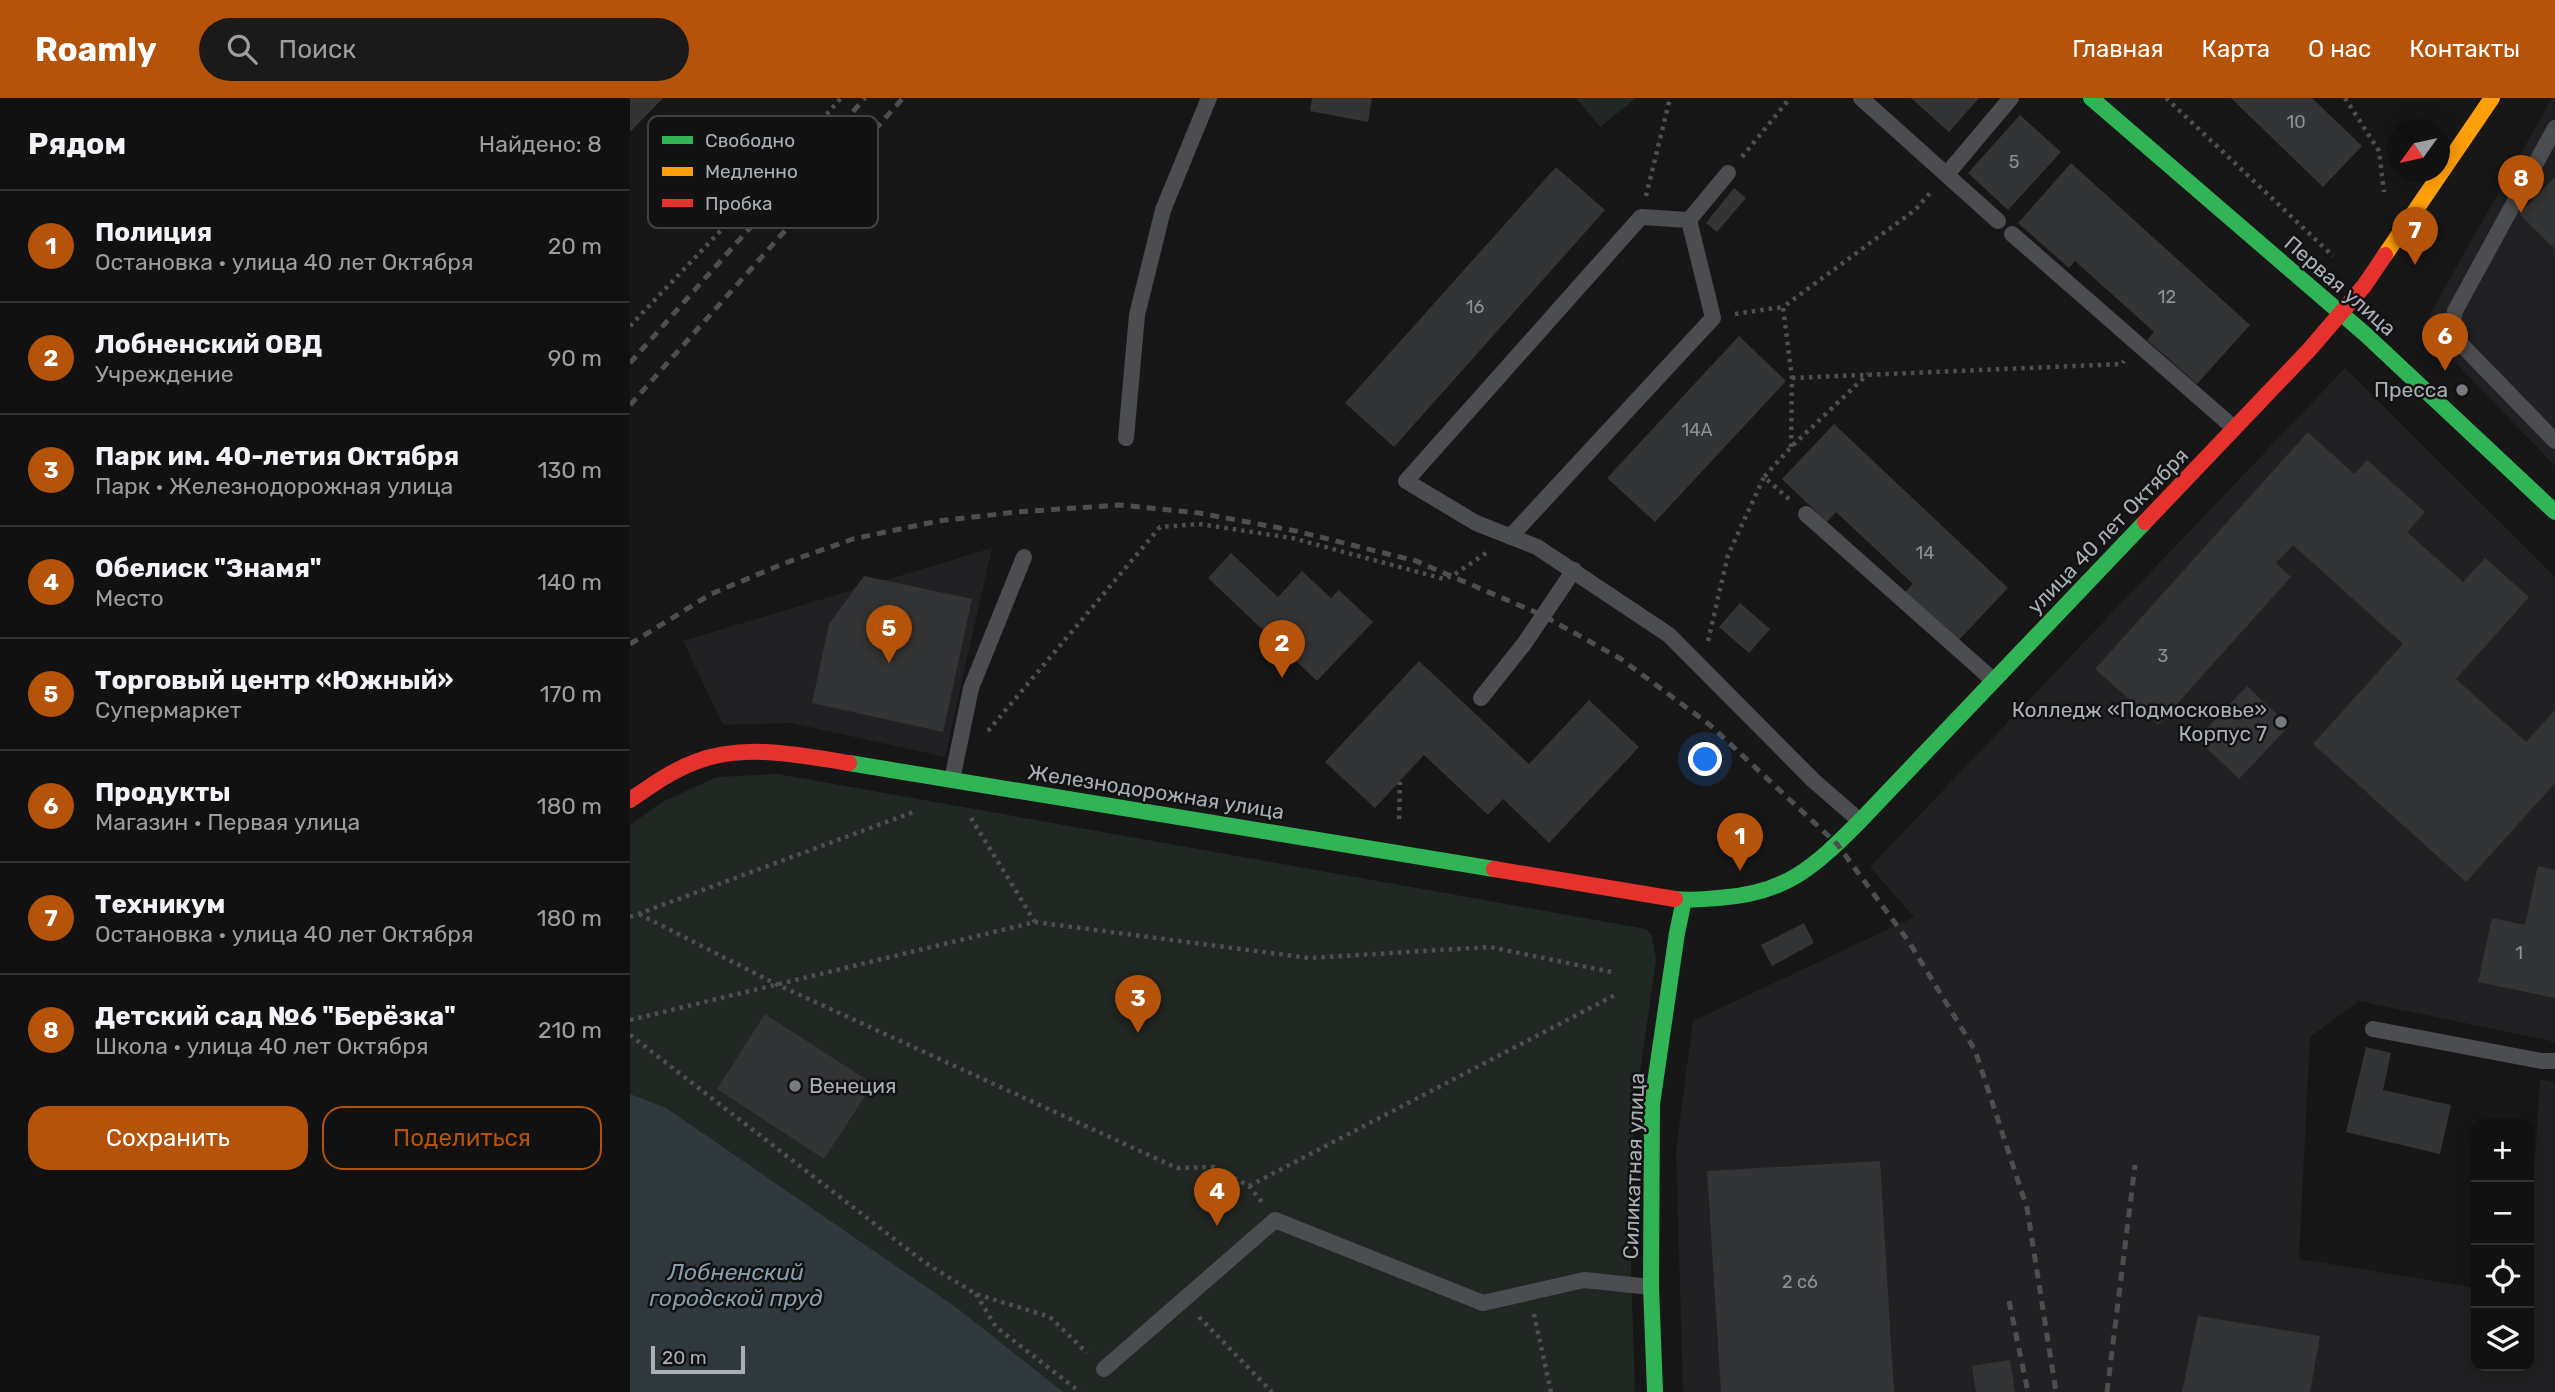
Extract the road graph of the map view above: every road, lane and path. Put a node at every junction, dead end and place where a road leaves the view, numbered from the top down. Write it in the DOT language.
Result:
graph roads {
  1 [pos="841,98"];
  2 [pos="1209,98"];
  3 [pos="1671,98"];
  4 [pos="1790,98"];
  5 [pos="1861,98"];
  6 [pos="2011,98"];
  7 [pos="2091,98"];
  8 [pos="2166,98"];
  9 [pos="2345,98"];
  10 [pos="2492,98"];
  11 [pos="825,116"];
  12 [pos="2555,128"];
  13 [pos="1728,173"];
  14 [pos="1947,174"];
  15 [pos="2386,203"];
  16 [pos="1641,216"];
  17 [pos="1689,220"];
  18 [pos="1998,221"];
  19 [pos="723,228"];
  20 [pos="2012,234"];
  21 [pos="2364,286"];
  22 [pos="1783,307"];
  23 [pos="2340,313"];
  24 [pos="1713,318"];
  25 [pos="630,326"];
  26 [pos="2141,347"];
  27 [pos="1868,374"];
  28 [pos="1792,378"];
  29 [pos="2234,429"];
  30 [pos="1126,438"];
  31 [pos="2555,441"];
  32 [pos="1791,447"];
  33 [pos="1764,477"];
  34 [pos="2555,513"];
  35 [pos="1806,514"];
  36 [pos="1510,537"];
  37 [pos="1024,557"];
  38 [pos="1574,570"];
  39 [pos="1701,668"];
  40 [pos="1993,680"];
  41 [pos="1480,698"];
  42 [pos="984,736"];
  43 [pos="952,780"];
  44 [pos="1399,782"];
  45 [pos="630,800"];
  46 [pos="920,809"];
  47 [pos="965,809"];
  48 [pos="1860,821"];
  49 [pos="1399,824"];
  50 [pos="1684,900"];
  51 [pos="639,914"];
  52 [pos="630,917"];
  53 [pos="1035,922"];
  54 [pos="1616,973"];
  55 [pos="776,984"];
  56 [pos="1615,995"];
  57 [pos="630,1020"];
  58 [pos="2373,1029"];
  59 [pos="630,1035"];
  60 [pos="2555,1061"];
  61 [pos="1250,1186"];
  62 [pos="1275,1220"];
  63 [pos="1651,1287"];
  64 [pos="1529,1292"];
  65 [pos="976,1294"];
  66 [pos="1184,1301"];
  67 [pos="1104,1369"];
  68 [pos="1080,1392"];
  69 [pos="1272,1392"];
  70 [pos="1551,1392"];
  71 [pos="1655,1392"];
  1 -- 11 [label="path"];
  2 -- 30 [label="lane"];
  3 -- 16 [label="path"];
  4 -- 13 [label="path"];
  5 -- 14 [label="lane"];
  6 -- 14 [label="lane"];
  7 -- 23 [label="street, Первая улица"];
  8 -- 21 [label="path"];
  9 -- 15 [label="path"];
  10 -- 21 [label="street, улица 40 лет Октября"];
  12 -- 31 [label="lane"];
  13 -- 17 [label="lane"];
  14 -- 18 [label="lane"];
  14 -- 22 [label="path"];
  16 -- 17 [label="lane"];
  16 -- 36 [label="lane"];
  17 -- 24 [label="lane"];
  19 -- 25 [label="path"];
  20 -- 26 [label="lane"];
  21 -- 23 [label="street, улица 40 лет Октября"];
  22 -- 24 [label="path"];
  22 -- 28 [label="path"];
  23 -- 29 [label="street, улица 40 лет Октября"];
  23 -- 34 [label="street, Первая улица"];
  24 -- 36 [label="lane"];
  26 -- 27 [label="path"];
  26 -- 29 [label="lane"];
  27 -- 28 [label="path"];
  27 -- 32 [label="path"];
  28 -- 32 [label="path"];
  29 -- 40 [label="street, улица 40 лет Октября"];
  32 -- 33 [label="path"];
  33 -- 35 [label="path"];
  33 -- 39 [label="path"];
  35 -- 40 [label="lane"];
  36 -- 38 [label="lane"];
  36 -- 42 [label="path"];
  37 -- 43 [label="lane"];
  38 -- 39 [label="lane"];
  38 -- 41 [label="lane"];
  39 -- 48 [label="lane"];
  40 -- 48 [label="street, улица 40 лет Октября"];
  43 -- 45 [label="street, Железнодорожная улица"];
  43 -- 50 [label="street, Железнодорожная улица"];
  44 -- 49 [label="path"];
  46 -- 51 [label="path"];
  47 -- 53 [label="path"];
  48 -- 50 [label="street, улица 40 лет Октября"];
  50 -- 63 [label="street, Силикатная улица"];
  51 -- 52 [label="path"];
  51 -- 55 [label="path"];
  53 -- 54 [label="path"];
  53 -- 55 [label="path"];
  55 -- 57 [label="path"];
  55 -- 61 [label="path"];
  56 -- 61 [label="path"];
  58 -- 60 [label="lane"];
  59 -- 65 [label="path"];
  61 -- 62 [label="path"];
  62 -- 64 [label="lane"];
  62 -- 66 [label="lane"];
  63 -- 64 [label="lane"];
  63 -- 71 [label="street, Силикатная улица"];
  64 -- 70 [label="path"];
  65 -- 67 [label="path"];
  65 -- 68 [label="path"];
  66 -- 67 [label="lane"];
  66 -- 69 [label="path"];
}
